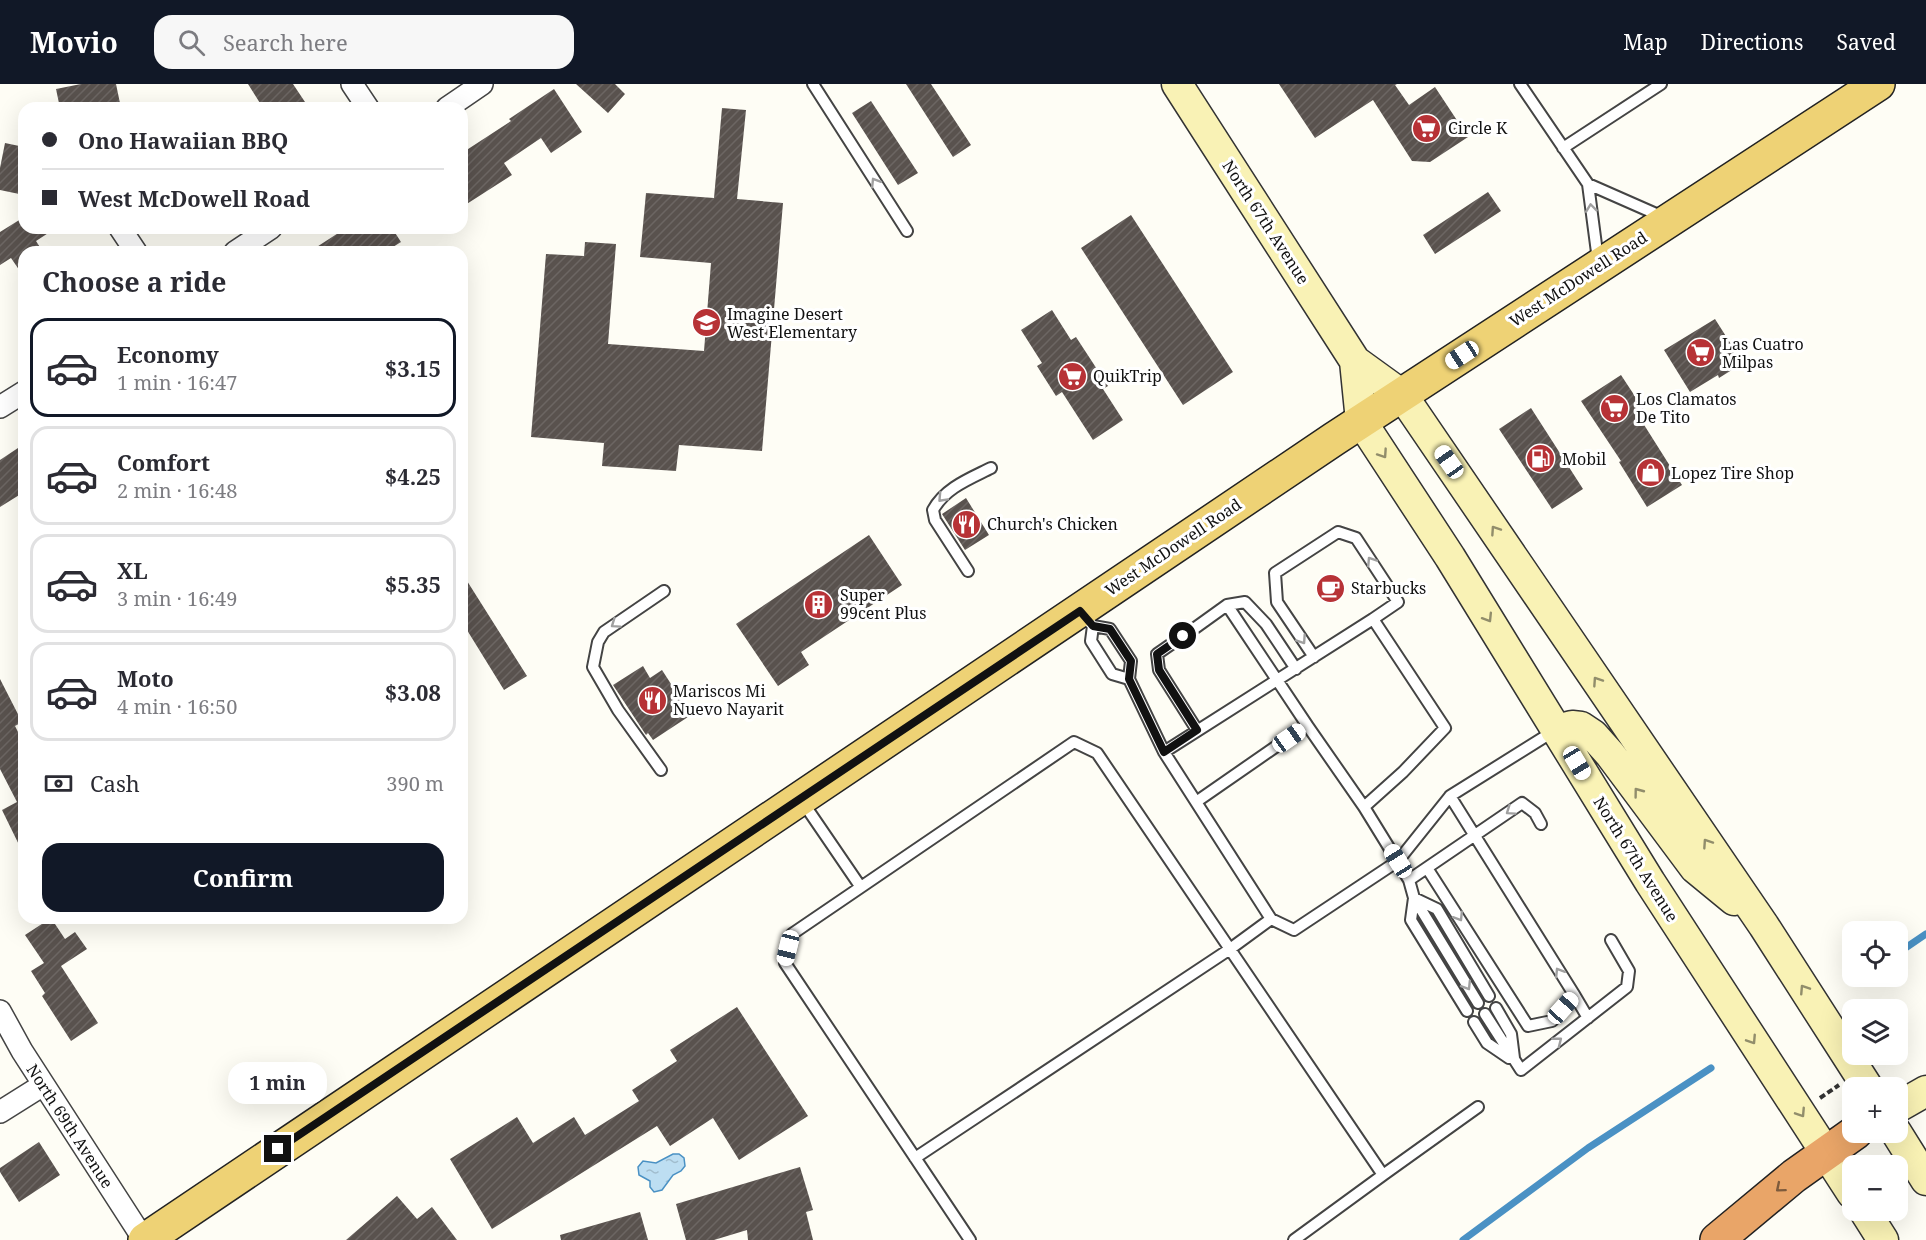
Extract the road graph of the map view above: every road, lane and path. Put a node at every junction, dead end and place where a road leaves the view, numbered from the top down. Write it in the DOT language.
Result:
graph roads {
  1 [pos="351,84"];
  2 [pos="482,84"];
  3 [pos="813,84"];
  4 [pos="1177,84"];
  5 [pos="1520,84"];
  6 [pos="1661,84"];
  7 [pos="1878,84"];
  8 [pos="364,102"];
  9 [pos="456,102"];
  10 [pos="1563,148"];
  11 [pos="1588,184"];
  12 [pos="1670,220"];
  13 [pos="907,231"];
  14 [pos="262,234"];
  15 [pos="244,246"];
  16 [pos="1598,266"];
  17 [pos="1355,361"];
  18 [pos="1402,395"];
  19 [pos="18,396"];
  20 [pos="0,407"];
  21 [pos="1361,421"];
  22 [pos="991,468"];
  23 [pos="968,571"];
  24 [pos="663,591"];
  25 [pos="1227,606"];
  26 [pos="1086,619"];
  27 [pos="1373,619"];
  28 [pos="1195,628"];
  29 [pos="1183,636"];
  30 [pos="1314,657"];
  31 [pos="1296,669"];
  32 [pos="1129,679"];
  33 [pos="1278,680"];
  34 [pos="1307,725"];
  35 [pos="1197,730"];
  36 [pos="1556,730"];
  37 [pos="1164,752"];
  38 [pos="661,770"];
  39 [pos="1450,796"];
  40 [pos="800,799"];
  41 [pos="1196,802"];
  42 [pos="1364,807"];
  43 [pos="1541,824"];
  44 [pos="1474,836"];
  45 [pos="1398,861"];
  46 [pos="1427,868"];
  47 [pos="1409,880"];
  48 [pos="860,886"];
  49 [pos="1414,898"];
  50 [pos="1271,919"];
  51 [pos="1764,926"];
  52 [pos="1611,940"];
  53 [pos="1230,949"];
  54 [pos="1489,996"];
  55 [pos="1575,996"];
  56 [pos="1478,1003"];
  57 [pos="1496,1008"];
  58 [pos="0,1011"];
  59 [pos="1467,1011"];
  60 [pos="1485,1014"];
  61 [pos="1588,1018"];
  62 [pos="1474,1022"];
  63 [pos="1514,1062"];
  64 [pos="1851,1077"];
  65 [pos="43,1085"];
  66 [pos="1842,1090"];
  67 [pos="1820,1098"];
  68 [pos="1478,1107"];
  69 [pos="0,1112"];
  70 [pos="1842,1141"];
  71 [pos="1903,1143"];
  72 [pos="1826,1152"];
  73 [pos="915,1158"];
  74 [pos="1922,1173"];
  75 [pos="1383,1175"];
  76 [pos="1842,1177"];
  77 [pos="1871,1221"];
  78 [pos="144,1240"];
  79 [pos="970,1240"];
  80 [pos="1294,1240"];
  81 [pos="1717,1240"];
  82 [pos="1883,1240"];
  1 -- 8 [label="street"];
  2 -- 9 [label="street"];
  13 -- 3 [label="lane, one-way"];
  4 -- 17 [label="main road, North 67th Avenue"];
  5 -- 10 [label="lane"];
  6 -- 10 [label="lane"];
  7 -- 12 [label="main road, West McDowell Road"];
  10 -- 11 [label="lane"];
  11 -- 12 [label="lane"];
  16 -- 11 [label="lane, one-way"];
  12 -- 16 [label="main road, West McDowell Road"];
  14 -- 15 [label="street"];
  16 -- 18 [label="main road, West McDowell Road"];
  17 -- 18 [label="main road, North 67th Avenue"];
  17 -- 21 [label="main road, North 67th Avenue"];
  18 -- 21 [label="main road, West McDowell Road"];
  51 -- 18 [label="main road, North 67th Avenue, one-way"];
  19 -- 20 [label="street"];
  21 -- 26 [label="main road, West McDowell Road"];
  21 -- 36 [label="main road, North 67th Avenue, one-way"];
  22 -- 23 [label="lane, one-way"];
  24 -- 38 [label="lane, one-way"];
  25 -- 28 [label="lane"];
  25 -- 31 [label="lane"];
  25 -- 33 [label="lane"];
  26 -- 32 [label="lane"];
  26 -- 32 [label="lane"];
  26 -- 40 [label="main road, West McDowell Road"];
  27 -- 30 [label="lane"];
  27 -- 30 [label="lane, one-way"];
  27 -- 42 [label="lane"];
  29 -- 35 [label="lane"];
  30 -- 31 [label="lane"];
  31 -- 33 [label="lane"];
  32 -- 37 [label="lane"];
  33 -- 34 [label="lane"];
  33 -- 35 [label="lane"];
  34 -- 41 [label="lane"];
  34 -- 42 [label="lane"];
  35 -- 37 [label="lane"];
  36 -- 39 [label="lane"];
  51 -- 36 [label="main road, one-way"];
  36 -- 72 [label="main road, North 67th Avenue, one-way"];
  37 -- 41 [label="lane"];
  39 -- 44 [label="lane"];
  39 -- 45 [label="lane"];
  40 -- 48 [label="lane"];
  40 -- 78 [label="main road, West McDowell Road"];
  41 -- 50 [label="lane"];
  42 -- 45 [label="lane"];
  43 -- 44 [label="lane, one-way"];
  44 -- 46 [label="lane"];
  55 -- 44 [label="lane, one-way"];
  45 -- 47 [label="lane"];
  45 -- 50 [label="lane"];
  46 -- 47 [label="lane"];
  46 -- 55 [label="lane, one-way"];
  47 -- 49 [label="lane"];
  48 -- 53 [label="lane"];
  48 -- 73 [label="lane"];
  49 -- 54 [label="lane"];
  49 -- 56 [label="lane, one-way"];
  49 -- 59 [label="lane"];
  50 -- 53 [label="lane"];
  64 -- 51 [label="main road, North 67th Avenue, one-way"];
  52 -- 61 [label="lane"];
  53 -- 73 [label="lane"];
  53 -- 75 [label="lane"];
  55 -- 61 [label="lane"];
  57 -- 63 [label="lane"];
  58 -- 65 [label="street, North 69th Avenue"];
  60 -- 63 [label="lane"];
  63 -- 61 [label="lane, one-way"];
  62 -- 63 [label="lane"];
  65 -- 69 [label="street"];
  65 -- 78 [label="street, North 69th Avenue"];
  66 -- 67 [label="path"];
  68 -- 75 [label="lane"];
  70 -- 72 [label="highway"];
  71 -- 74 [label="main road"];
  72 -- 76 [label="main road, North 67th Avenue"];
  72 -- 81 [label="highway, one-way"];
  73 -- 79 [label="lane"];
  75 -- 80 [label="lane"];
  77 -- 82 [label="main road"];
}
